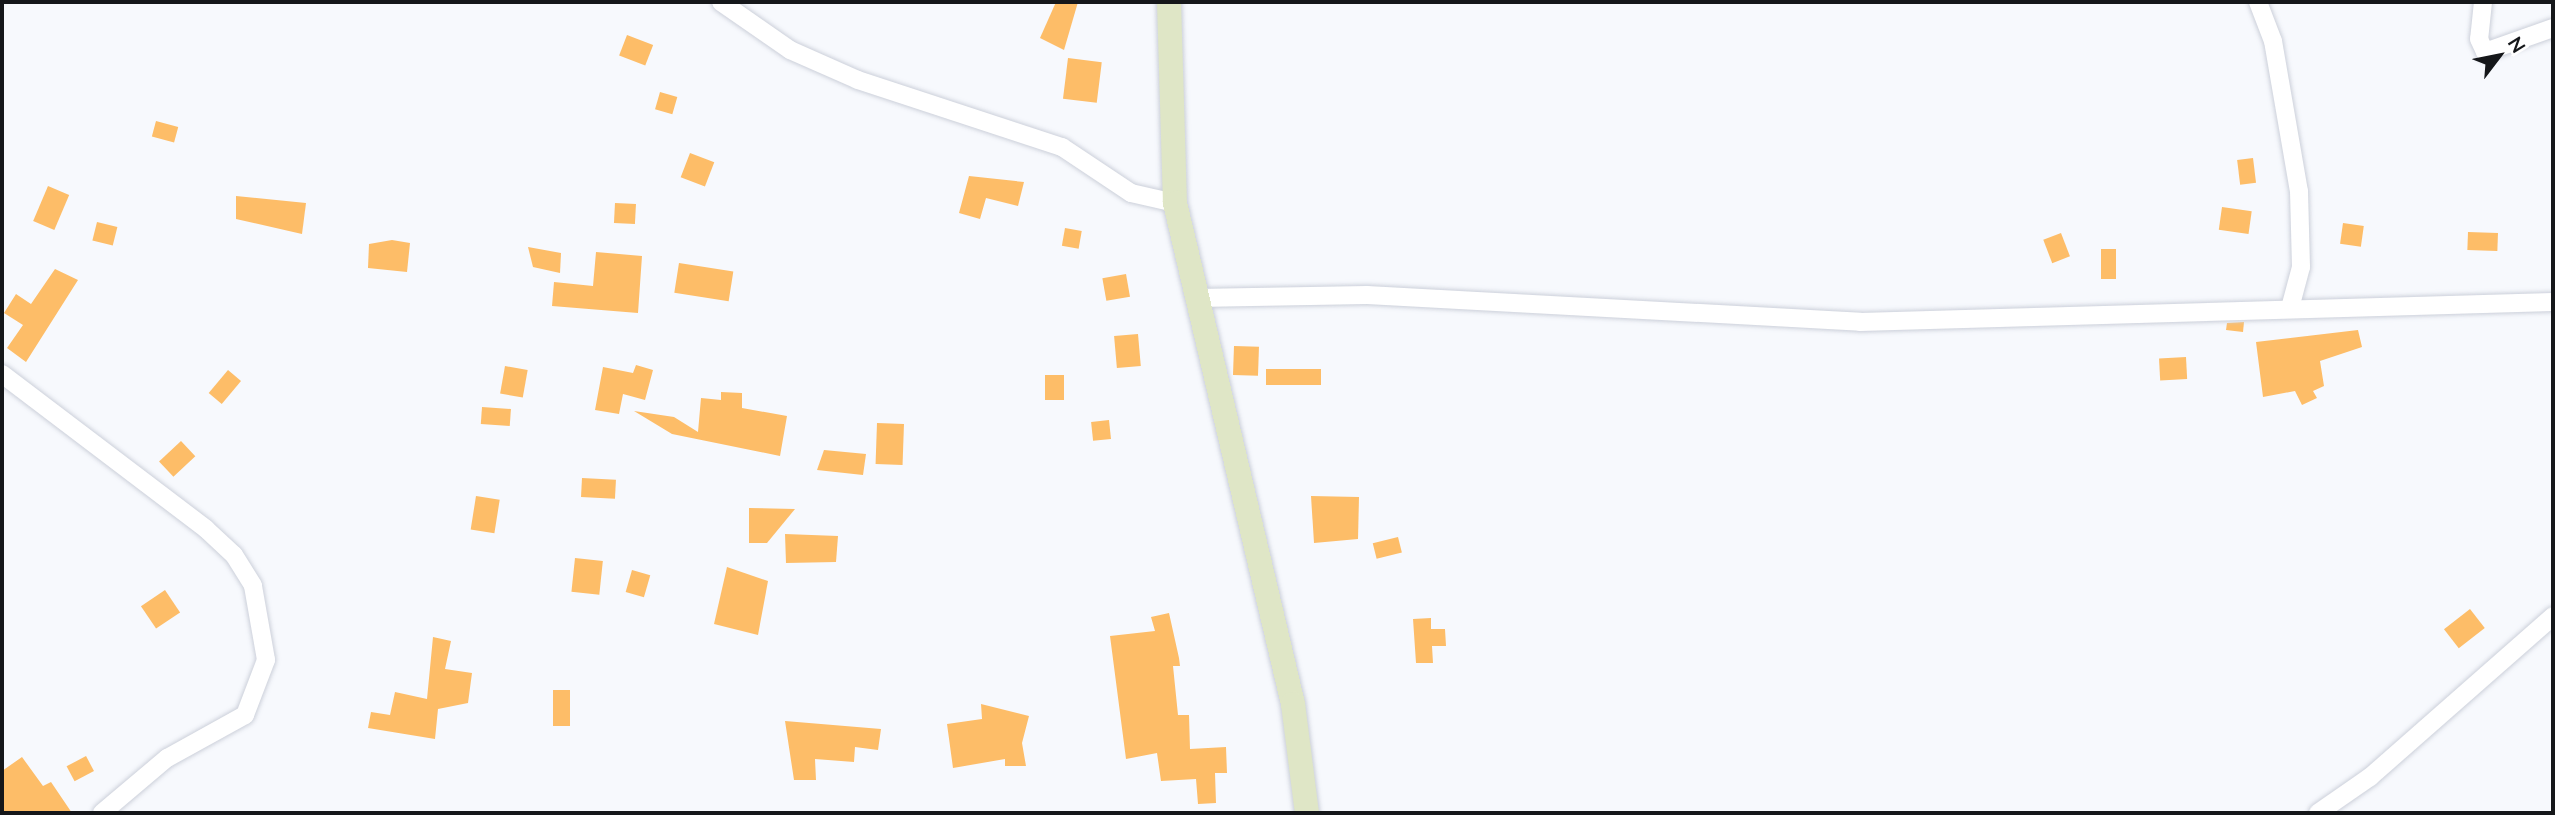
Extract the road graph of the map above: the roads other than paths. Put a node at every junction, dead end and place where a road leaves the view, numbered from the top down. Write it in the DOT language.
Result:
graph roads {
  1 [pos="721,2"];
  2 [pos="1169,2"];
  3 [pos="2258,2"];
  4 [pos="2483,2"];
  5 [pos="2553,28"];
  6 [pos="1175,203"];
  7 [pos="1196,298"];
  8 [pos="2553,302"];
  9 [pos="2290,308"];
  10 [pos="2,374"];
  11 [pos="2553,616"];
  12 [pos="102,813"];
  13 [pos="1307,813"];
  14 [pos="2318,813"];
  1 -- 6 [label="street"];
  2 -- 6 [label="main road"];
  3 -- 9 [label="street"];
  4 -- 5 [label="street"];
  6 -- 7 [label="main road"];
  7 -- 9 [label="street"];
  7 -- 13 [label="main road"];
  8 -- 9 [label="street"];
  10 -- 12 [label="street"];
  11 -- 14 [label="street"];
}
